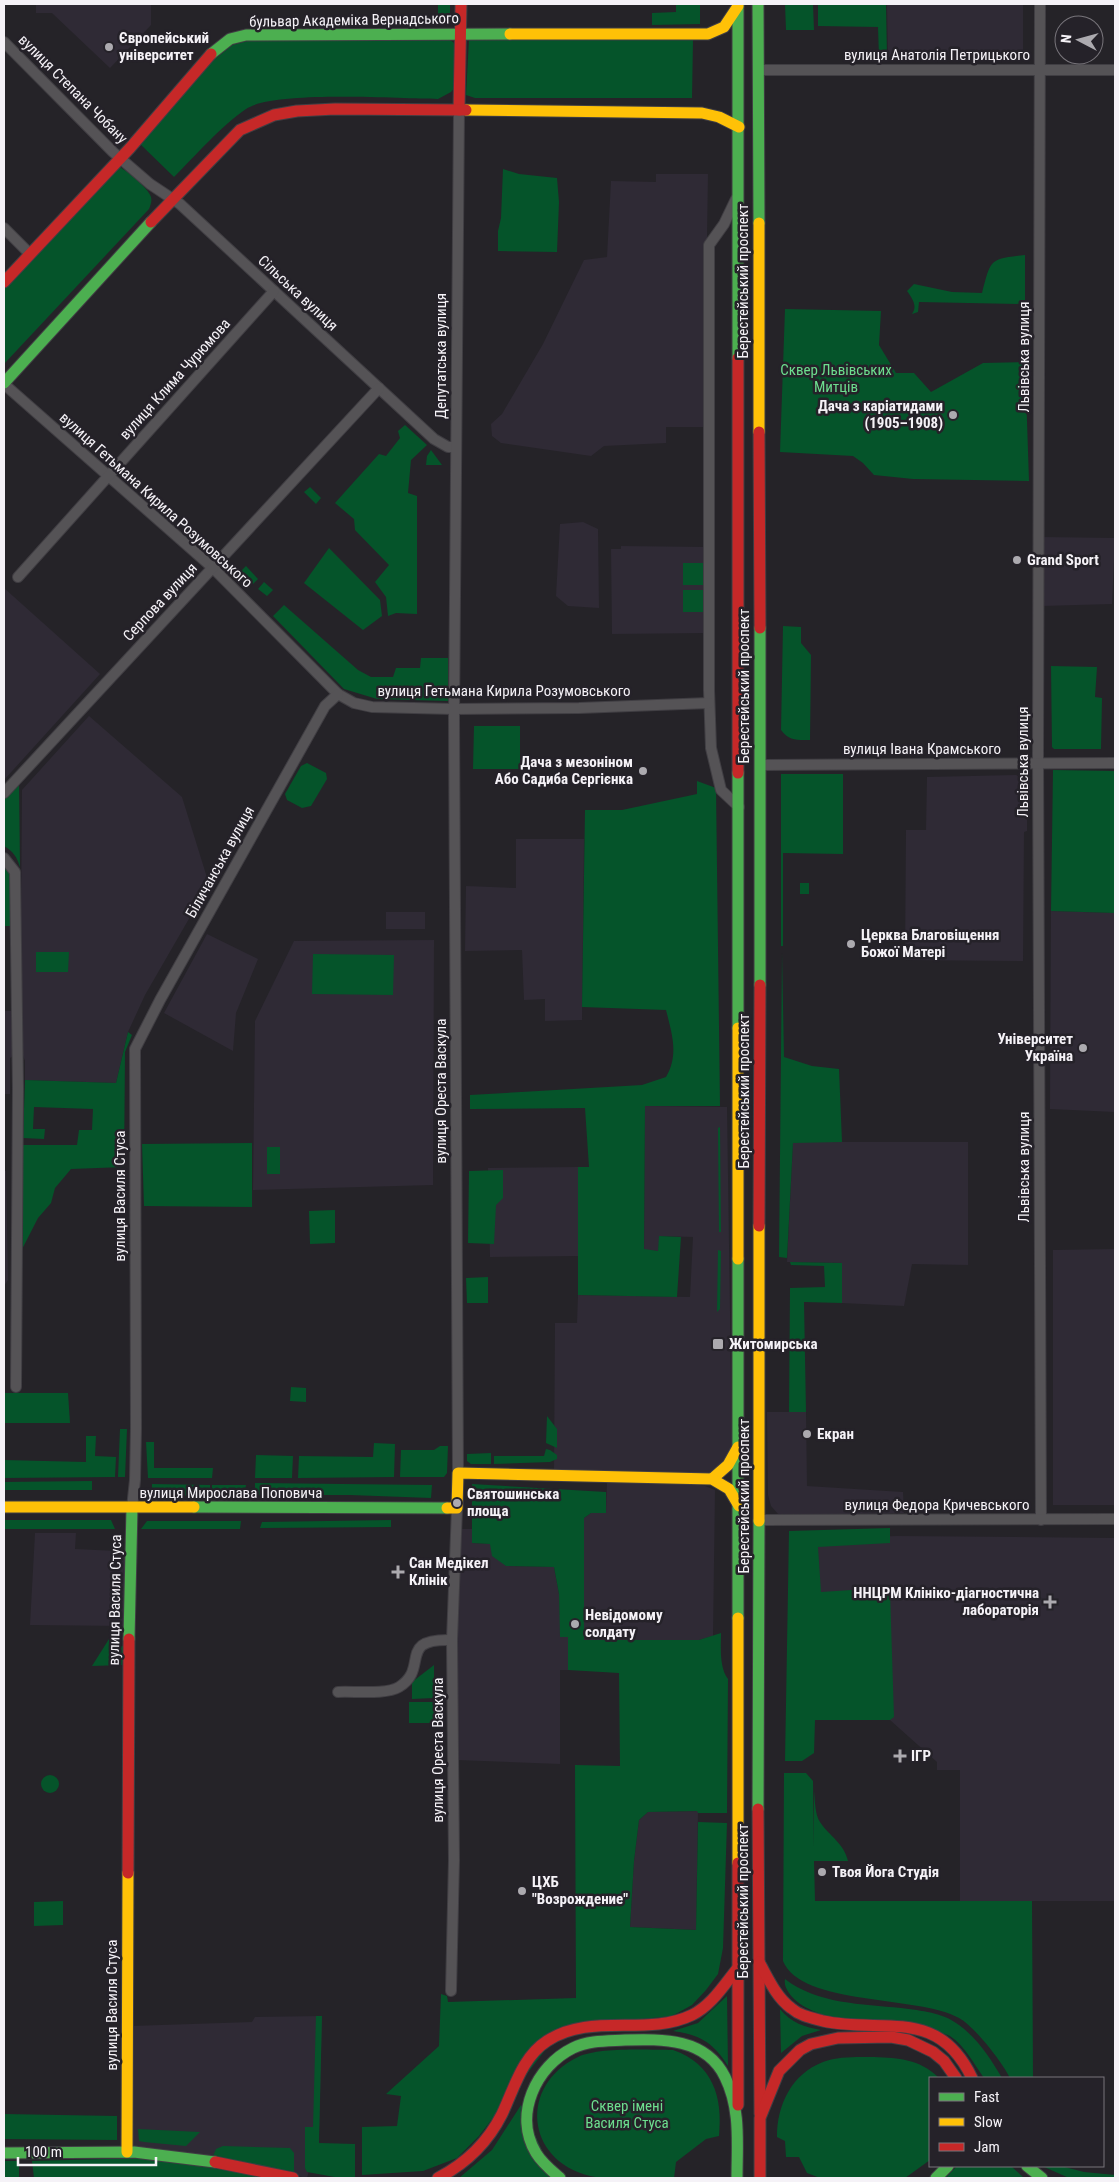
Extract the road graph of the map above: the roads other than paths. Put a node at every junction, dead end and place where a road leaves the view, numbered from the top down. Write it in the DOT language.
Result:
graph roads {
  1 [pos="461,4"];
  2 [pos="758,4"];
  3 [pos="1040,4"];
  4 [pos="738,5"];
  5 [pos="461,34"];
  6 [pos="4,42"];
  7 [pos="1040,69"];
  8 [pos="758,70"];
  9 [pos="1115,70"];
  10 [pos="459,110"];
  11 [pos="739,127"];
  12 [pos="120,158"];
  13 [pos="739,194"];
  14 [pos="172,200"];
  15 [pos="4,228"];
  16 [pos="30,254"];
  17 [pos="4,282"];
  18 [pos="274,291"];
  19 [pos="4,384"];
  20 [pos="379,388"];
  21 [pos="456,447"];
  22 [pos="108,476"];
  23 [pos="213,568"];
  24 [pos="18,576"];
  25 [pos="338,694"];
  26 [pos="710,703"];
  27 [pos="454,709"];
  28 [pos="1115,762"];
  29 [pos="1038,763"];
  30 [pos="760,764"];
  31 [pos="4,794"];
  32 [pos="739,808"];
  33 [pos="4,858"];
  34 [pos="135,1049"];
  35 [pos="16,1387"];
  36 [pos="738,1446"];
  37 [pos="458,1473"];
  38 [pos="712,1479"];
  39 [pos="739,1506"];
  40 [pos="4,1507"];
  41 [pos="132,1508"];
  42 [pos="457,1508"];
  43 [pos="1115,1519"];
  44 [pos="759,1520"];
  45 [pos="1041,1520"];
  46 [pos="452,1640"];
  47 [pos="338,1692"];
  48 [pos="758,1960"];
  49 [pos="737,1969"];
  50 [pos="451,1991"];
  51 [pos="955,2077"];
  52 [pos="971,2077"];
  53 [pos="760,2118"];
  54 [pos="738,2120"];
  55 [pos="126,2152"];
  56 [pos="4,2153"];
  57 [pos="947,2167"];
  58 [pos="1028,2167"];
  59 [pos="293,2178"];
  60 [pos="438,2178"];
  61 [pos="560,2178"];
  62 [pos="737,2178"];
  63 [pos="760,2178"];
  64 [pos="936,2178"];
  65 [pos="1042,2178"];
  1 -- 5 [label="main road, Депутатська вулиця"];
  2 -- 8 [label="main road, Берестейський проспект"];
  3 -- 7 [label="street, Львівська вулиця"];
  4 -- 5 [label="main road, бульвар Академіка Вернадського"];
  4 -- 11 [label="main road, Берестейський проспект"];
  5 -- 10 [label="main road, Депутатська вулиця"];
  5 -- 12 [label="main road, бульвар Академіка Вернадського"];
  6 -- 12 [label="street, вулиця Степана Чобану"];
  7 -- 8 [label="street, вулиця Анатолія Петрицького"];
  7 -- 9 [label="street, вулиця Анатолія Петрицького"];
  7 -- 29 [label="street, Львівська вулиця"];
  8 -- 30 [label="main road, Берестейський проспект"];
  10 -- 11 [label="main road"];
  10 -- 14 [label="main road"];
  10 -- 21 [label="street, Депутатська вулиця"];
  11 -- 13 [label="main road, Берестейський проспект"];
  12 -- 14 [label="street, Сільська вулиця"];
  12 -- 16 [label="main road, бульвар Академіка Вернадського"];
  13 -- 26 [label="street, Берестейський проспект"];
  13 -- 32 [label="main road, Берестейський проспект"];
  14 -- 18 [label="street, Сільська вулиця"];
  14 -- 19 [label="main road"];
  15 -- 16 [label="street"];
  16 -- 17 [label="main road, бульвар Академіка Вернадського"];
  18 -- 20 [label="street, Сільська вулиця"];
  18 -- 22 [label="street, вулиця Клима Чурюмова"];
  19 -- 22 [label="street, вулиця Гетьмана Кирила Розумовського"];
  20 -- 21 [label="street, Сільська вулиця"];
  20 -- 23 [label="street, Серпова вулиця"];
  21 -- 27 [label="street, Депутатська вулиця"];
  22 -- 23 [label="street, вулиця Гетьмана Кирила Розумовського"];
  22 -- 24 [label="street, вулиця Клима Чурюмова"];
  23 -- 25 [label="street, вулиця Гетьмана Кирила Розумовського"];
  23 -- 31 [label="street, Серпова вулиця"];
  25 -- 27 [label="street, вулиця Гетьмана Кирила Розумовського"];
  25 -- 34 [label="street, Біличанська вулиця"];
  26 -- 27 [label="street, вулиця Гетьмана Кирила Розумовського"];
  26 -- 32 [label="street, Берестейський проспект"];
  27 -- 37 [label="street, вулиця Ореста Васкула"];
  28 -- 29 [label="street, вулиця Івана Крамського"];
  29 -- 30 [label="street, вулиця Івана Крамського"];
  29 -- 45 [label="street, Львівська вулиця"];
  30 -- 44 [label="main road, Берестейський проспект"];
  32 -- 36 [label="main road, Берестейський проспект"];
  33 -- 35 [label="street"];
  34 -- 41 [label="street, вулиця Василя Стуса"];
  36 -- 38 [label="main road"];
  36 -- 39 [label="main road, Берестейський проспект"];
  37 -- 38 [label="main road"];
  37 -- 42 [label="main road"];
  38 -- 39 [label="main road"];
  39 -- 49 [label="main road, Берестейський проспект"];
  40 -- 41 [label="main road, вулиця Мирослава Поповича"];
  41 -- 42 [label="main road, вулиця Мирослава Поповича"];
  41 -- 55 [label="main road, вулиця Василя Стуса"];
  42 -- 46 [label="street, вулиця Ореста Васкула"];
  43 -- 45 [label="street, вулиця Федора Кричевського"];
  44 -- 45 [label="street, вулиця Федора Кричевського"];
  44 -- 48 [label="main road, Берестейський проспект"];
  46 -- 47 [label="street"];
  46 -- 50 [label="street, вулиця Ореста Васкула"];
  48 -- 52 [label="main road"];
  48 -- 53 [label="main road, Берестейський проспект"];
  49 -- 54 [label="main road, Берестейський проспект"];
  49 -- 60 [label="main road"];
  51 -- 53 [label="main road"];
  53 -- 63 [label="main road, Берестейський проспект"];
  54 -- 61 [label="main road"];
  54 -- 62 [label="main road, Берестейський проспект"];
  55 -- 56 [label="main road"];
  55 -- 59 [label="main road"];
  57 -- 64 [label="main road"];
  58 -- 65 [label="main road"];
}
